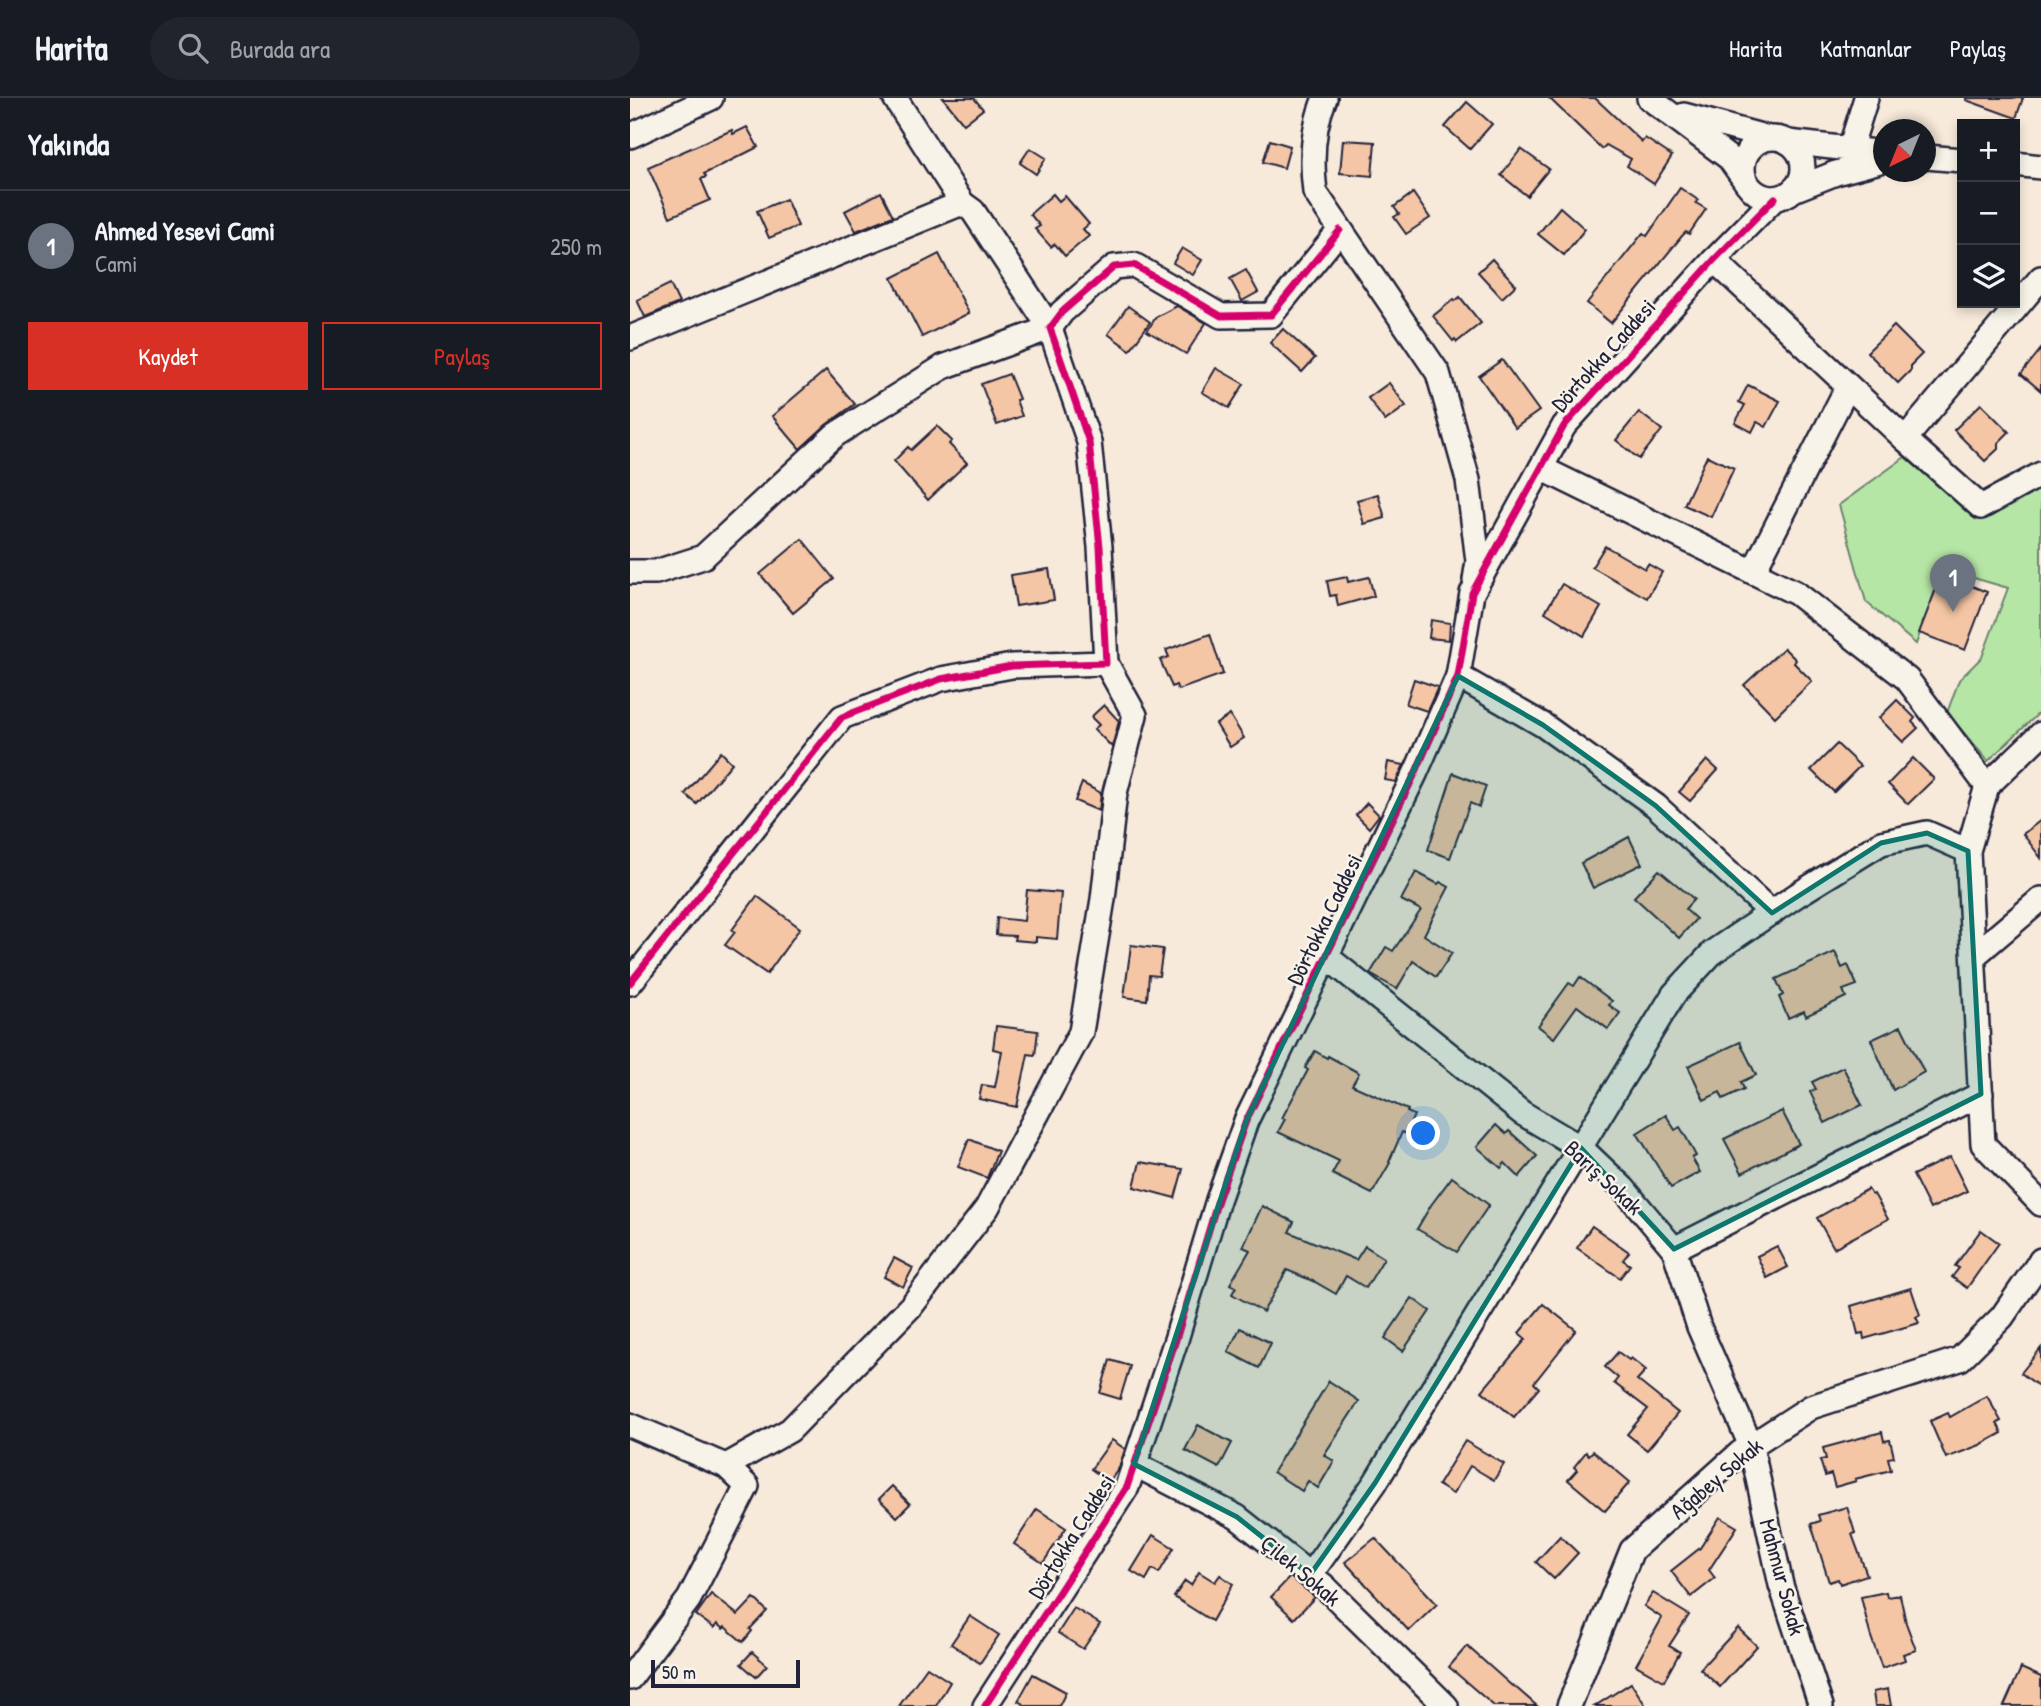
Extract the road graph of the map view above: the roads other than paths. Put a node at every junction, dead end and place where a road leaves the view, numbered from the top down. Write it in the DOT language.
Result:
graph roads {
  1 [pos="711,98"];
  2 [pos="895,98"];
  3 [pos="1325,98"];
  4 [pos="1649,98"];
  5 [pos="1866,98"];
  6 [pos="630,136"];
  7 [pos="1778,140"];
  8 [pos="1850,149"];
  9 [pos="1873,151"];
  10 [pos="1936,157"];
  11 [pos="1957,159"];
  12 [pos="1873,163"];
  13 [pos="2020,165"];
  14 [pos="2041,167"];
  15 [pos="1746,182"];
  16 [pos="1784,194"];
  17 [pos="962,203"];
  18 [pos="1340,230"];
  19 [pos="1714,260"];
  20 [pos="2041,278"];
  21 [pos="1050,328"];
  22 [pos="630,338"];
  23 [pos="1848,386"];
  24 [pos="1905,439"];
  25 [pos="1541,468"];
  26 [pos="2041,474"];
  27 [pos="630,572"];
  28 [pos="1753,572"];
  29 [pos="1472,593"];
  30 [pos="1106,663"];
  31 [pos="1458,676"];
  32 [pos="2041,734"];
  33 [pos="1987,786"];
  34 [pos="1968,851"];
  35 [pos="2041,899"];
  36 [pos="1772,913"];
  37 [pos="1975,955"];
  38 [pos="1327,957"];
  39 [pos="630,983"];
  40 [pos="1981,1094"];
  41 [pos="1581,1148"];
  42 [pos="2041,1204"];
  43 [pos="1674,1249"];
  44 [pos="2041,1260"];
  45 [pos="630,1424"];
  46 [pos="1751,1446"];
  47 [pos="1134,1464"];
  48 [pos="726,1466"];
  49 [pos="1310,1575"];
  50 [pos="630,1678"];
  51 [pos="985,1706"];
  52 [pos="1446,1706"];
  53 [pos="1570,1706"];
  54 [pos="1821,1706"];
  1 -- 6 [label="street"];
  2 -- 17 [label="street"];
  3 -- 18 [label="street"];
  4 -- 7 [label="street"];
  4 -- 15 [label="street"];
  5 -- 8 [label="street"];
  7 -- 8 [label="street"];
  7 -- 15 [label="street"];
  7 -- 16 [label="street"];
  8 -- 9 [label="street"];
  10 -- 11 [label="street"];
  12 -- 16 [label="street"];
  13 -- 14 [label="street"];
  15 -- 16 [label="street"];
  15 -- 19 [label="street, Dörtokka Caddesi"];
  16 -- 19 [label="street, Dörtokka Caddesi"];
  17 -- 21 [label="street"];
  17 -- 22 [label="street"];
  18 -- 21 [label="street"];
  18 -- 29 [label="street"];
  19 -- 23 [label="street"];
  19 -- 25 [label="street, Dörtokka Caddesi"];
  20 -- 24 [label="street"];
  21 -- 27 [label="street"];
  21 -- 30 [label="street"];
  23 -- 24 [label="street"];
  23 -- 28 [label="street"];
  24 -- 26 [label="street"];
  25 -- 28 [label="street"];
  25 -- 29 [label="street, Dörtokka Caddesi"];
  28 -- 33 [label="street"];
  29 -- 31 [label="street, Dörtokka Caddesi"];
  30 -- 39 [label="street"];
  30 -- 48 [label="street"];
  31 -- 36 [label="street"];
  31 -- 38 [label="street, Dörtokka Caddesi"];
  32 -- 33 [label="street"];
  33 -- 34 [label="street"];
  34 -- 36 [label="street"];
  34 -- 37 [label="street"];
  35 -- 37 [label="street"];
  36 -- 41 [label="street"];
  37 -- 40 [label="street"];
  38 -- 41 [label="street, Barış Sokak"];
  38 -- 47 [label="street, Dörtokka Caddesi"];
  40 -- 42 [label="street"];
  40 -- 43 [label="street"];
  41 -- 43 [label="street, Barış Sokak"];
  41 -- 49 [label="street"];
  43 -- 46 [label="street, Barış Sokak"];
  44 -- 46 [label="street, Ağabey Sokak"];
  45 -- 48 [label="street"];
  46 -- 53 [label="street, Ağabey Sokak"];
  46 -- 54 [label="street, Mahmur Sokak"];
  47 -- 49 [label="street, Çilek Sokak"];
  47 -- 51 [label="street, Dörtokka Caddesi"];
  48 -- 50 [label="street"];
  49 -- 52 [label="street, Çilek Sokak"];
}
